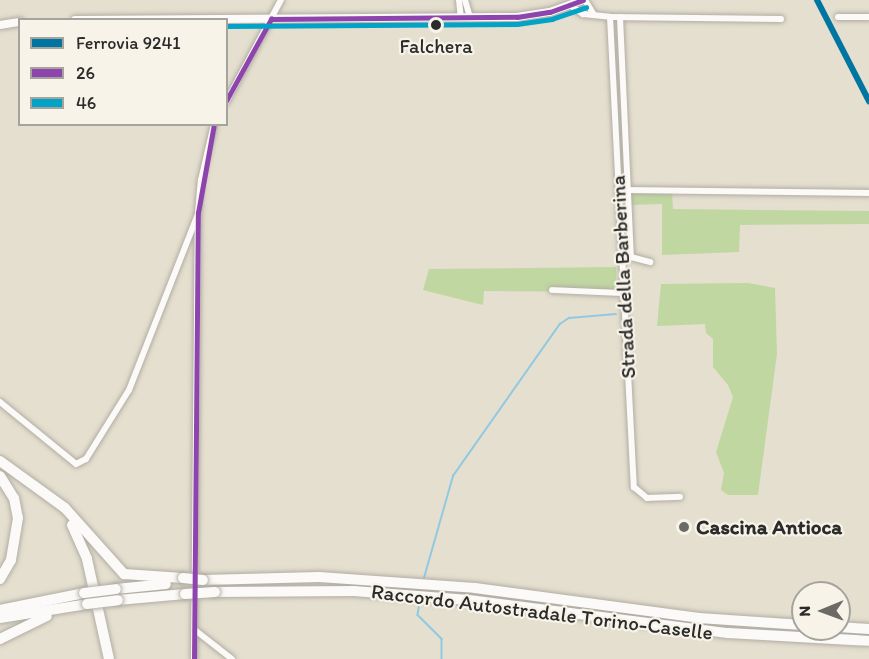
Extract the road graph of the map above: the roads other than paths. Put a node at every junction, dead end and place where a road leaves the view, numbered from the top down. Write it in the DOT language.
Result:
graph roads {
  1 [pos="281,0"];
  2 [pos="459,0"];
  3 [pos="465,0"];
  4 [pos="584,0"];
  5 [pos="570,5"];
  6 [pos="594,15"];
  7 [pos="610,17"];
  8 [pos="620,17"];
  9 [pos="838,17"];
  10 [pos="869,17"];
  11 [pos="465,18"];
  12 [pos="228,19"];
  13 [pos="271,19"];
  14 [pos="781,19"];
  15 [pos="0,20"];
  16 [pos="18,22"];
  17 [pos="18,22"];
  18 [pos="0,25"];
  19 [pos="228,98"];
  20 [pos="214,126"];
  21 [pos="628,190"];
  22 [pos="869,193"];
  23 [pos="198,213"];
  24 [pos="650,262"];
  25 [pos="552,290"];
  26 [pos="624,292"];
  27 [pos="0,402"];
  28 [pos="0,461"];
  29 [pos="0,476"];
  30 [pos="32,485"];
  31 [pos="680,497"];
  32 [pos="0,579"];
  33 [pos="184,580"];
  34 [pos="117,594"];
  35 [pos="83,601"];
  36 [pos="0,610"];
  37 [pos="0,618"];
  38 [pos="791,624"];
  39 [pos="851,627"];
  40 [pos="869,628"];
  41 [pos="195,630"];
  42 [pos="0,639"];
  43 [pos="869,641"];
  44 [pos="109,659"];
  45 [pos="194,659"];
  46 [pos="232,659"];
  1 -- 13 [label="street"];
  2 -- 11 [label="street"];
  3 -- 11 [label="street"];
  4 -- 5 [label="main road"];
  4 -- 6 [label="street"];
  5 -- 6 [label="street"];
  5 -- 11 [label="main road"];
  6 -- 7 [label="street"];
  7 -- 8 [label="street"];
  7 -- 26 [label="street, Strada della Barberina"];
  8 -- 14 [label="street"];
  8 -- 21 [label="street, Strada della Barberina"];
  9 -- 10 [label="street"];
  11 -- 13 [label="main road"];
  12 -- 13 [label="main road"];
  13 -- 19 [label="street"];
  15 -- 17 [label="main road"];
  16 -- 18 [label="main road"];
  20 -- 23 [label="street"];
  21 -- 22 [label="street, Strada della Barberina"];
  21 -- 24 [label="street, Strada della Barberina"];
  23 -- 27 [label="street"];
  23 -- 41 [label="street"];
  25 -- 26 [label="street"];
  26 -- 31 [label="street, Strada della Barberina"];
  28 -- 30 [label="highway"];
  29 -- 32 [label="highway"];
  30 -- 33 [label="highway"];
  30 -- 44 [label="highway"];
  33 -- 34 [label="highway, Raccordo Autostradale Torino-Caselle"];
  33 -- 38 [label="highway, Raccordo Autostradale Torino-Caselle, bridge"];
  34 -- 35 [label="highway, Raccordo Autostradale Torino-Caselle, bridge"];
  34 -- 43 [label="highway, Raccordo Autostradale Torino-Caselle, bridge"];
  35 -- 36 [label="highway, Raccordo Autostradale Torino-Caselle"];
  35 -- 37 [label="highway, Raccordo Autostradale Torino-Caselle"];
  35 -- 42 [label="highway"];
  39 -- 40 [label="highway"];
  41 -- 45 [label="street"];
  41 -- 46 [label="street"];
}
